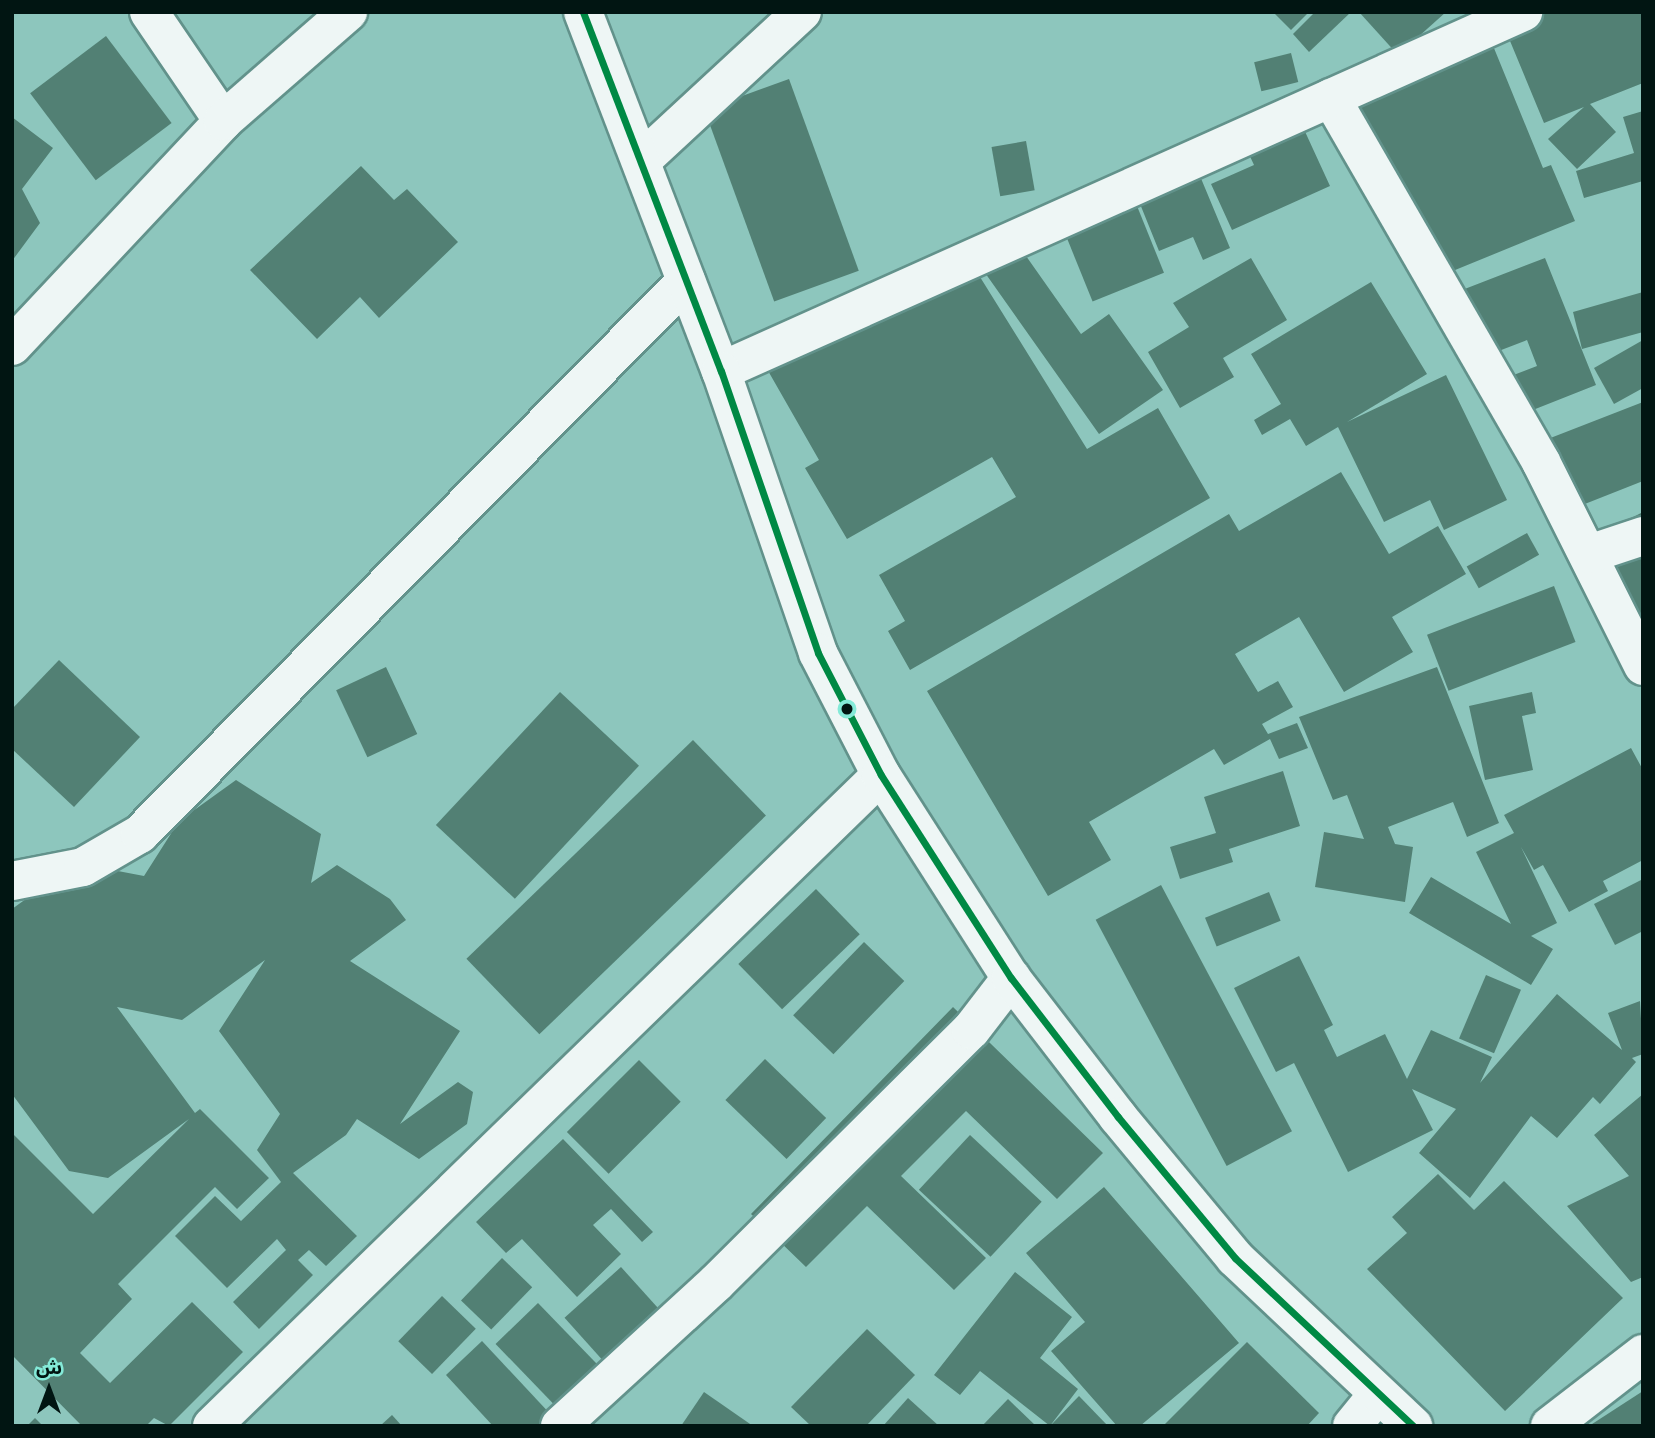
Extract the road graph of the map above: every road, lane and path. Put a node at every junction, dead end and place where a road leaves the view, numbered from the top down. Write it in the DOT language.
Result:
graph roads {
  1 [pos="149,12"];
  2 [pos="348,12"];
  3 [pos="583,12"];
  4 [pos="802,12"];
  5 [pos="1522,12"];
  6 [pos="1331,98"];
  7 [pos="223,121"];
  8 [pos="642,160"];
  9 [pos="686,281"];
  10 [pos="12,346"];
  11 [pos="721,371"];
  12 [pos="1643,536"];
  13 [pos="1589,554"];
  14 [pos="1643,666"];
  15 [pos="881,775"];
  16 [pos="12,881"];
  17 [pos="1011,978"];
  18 [pos="1643,1354"];
  19 [pos="1377,1395"];
  20 [pos="212,1426"];
  21 [pos="560,1426"];
  22 [pos="1352,1426"];
  23 [pos="1413,1426"];
  24 [pos="1550,1426"];
  1 -- 7 [label="street"];
  2 -- 7 [label="street"];
  3 -- 8 [label="street"];
  4 -- 8 [label="street"];
  5 -- 6 [label="street"];
  6 -- 11 [label="street"];
  6 -- 13 [label="street"];
  7 -- 10 [label="street"];
  8 -- 9 [label="street"];
  9 -- 11 [label="street"];
  9 -- 16 [label="street"];
  11 -- 15 [label="street"];
  12 -- 13 [label="street"];
  13 -- 14 [label="street"];
  15 -- 17 [label="street"];
  15 -- 20 [label="street"];
  17 -- 19 [label="street"];
  17 -- 21 [label="street"];
  18 -- 24 [label="street"];
  19 -- 22 [label="street"];
  19 -- 23 [label="street"];
}
